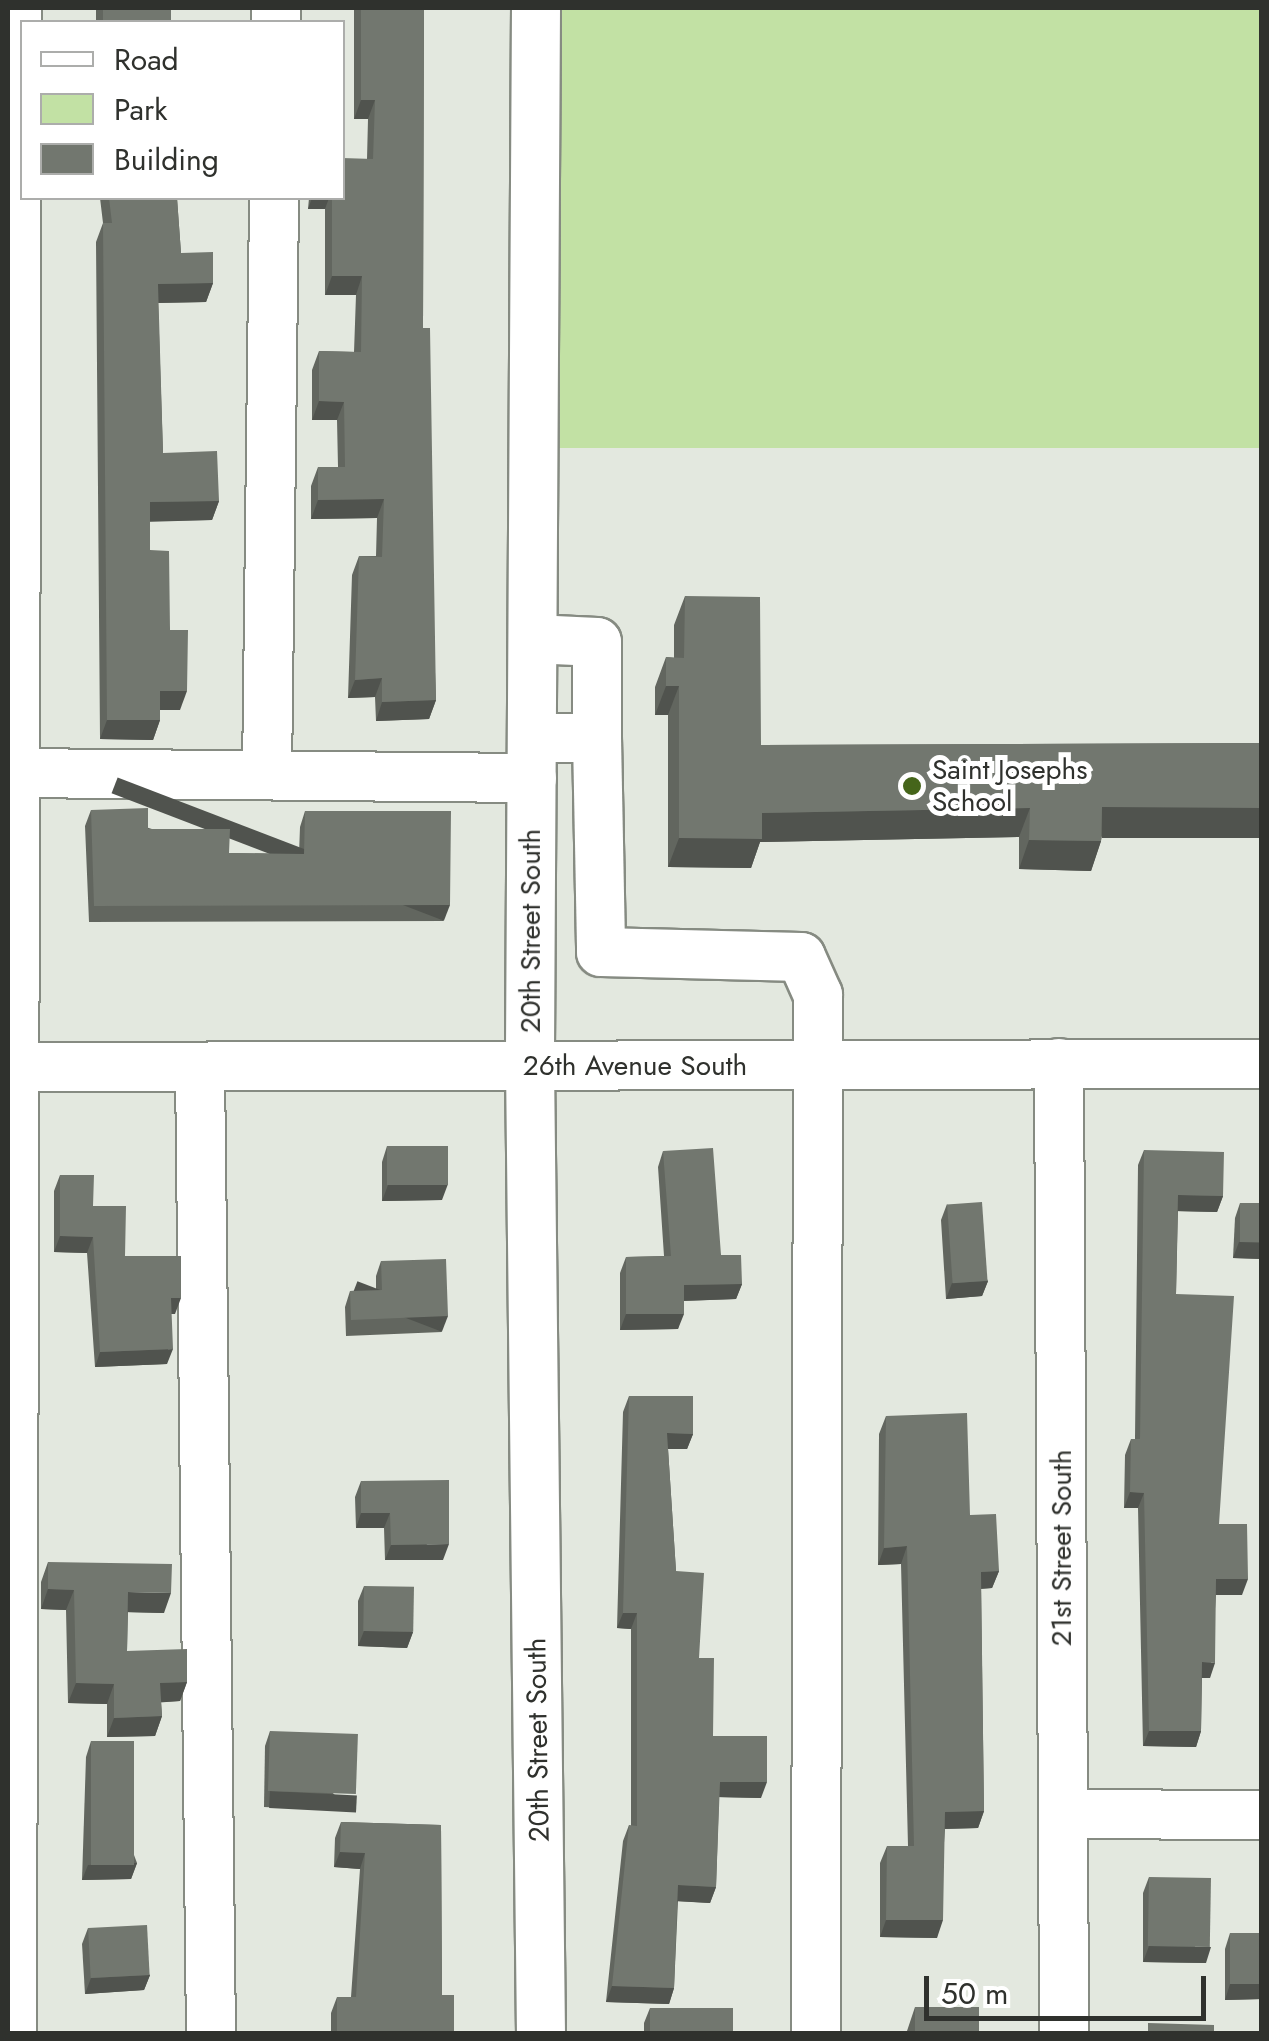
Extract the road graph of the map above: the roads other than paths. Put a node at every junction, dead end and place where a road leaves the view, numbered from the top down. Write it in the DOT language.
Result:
graph roads {
  1 [pos="18,8"];
  2 [pos="536,8"];
  3 [pos="274,200"];
  4 [pos="533,639"];
  5 [pos="597,738"];
  6 [pos="532,758"];
  7 [pos="16,773"];
  8 [pos="267,775"];
  9 [pos="601,952"];
  10 [pos="531,953"];
  11 [pos="1058,1063"];
  12 [pos="1262,1064"];
  13 [pos="530,1066"];
  14 [pos="10,1067"];
  15 [pos="200,1067"];
  16 [pos="820,1067"];
  17 [pos="1064,1814"];
  18 [pos="1262,1815"];
  19 [pos="12,2034"];
  20 [pos="210,2034"];
  21 [pos="541,2034"];
  22 [pos="816,2034"];
  23 [pos="1064,2034"];
  1 -- 7 [label="street"];
  2 -- 4 [label="street, 20th Street South"];
  3 -- 8 [label="street"];
  4 -- 5 [label="street"];
  4 -- 6 [label="street, 20th Street South"];
  5 -- 6 [label="street"];
  5 -- 9 [label="street"];
  6 -- 8 [label="street"];
  6 -- 10 [label="street, 20th Street South"];
  7 -- 8 [label="street"];
  7 -- 14 [label="street"];
  9 -- 10 [label="street"];
  9 -- 16 [label="street"];
  10 -- 13 [label="street, 20th Street South"];
  11 -- 12 [label="street, 26th Avenue South"];
  11 -- 16 [label="street, 26th Avenue South"];
  11 -- 17 [label="street, 21st Street South"];
  13 -- 15 [label="street, 26th Avenue South"];
  13 -- 16 [label="street, 26th Avenue South"];
  13 -- 21 [label="street, 20th Street South"];
  14 -- 15 [label="street, 26th Avenue South"];
  14 -- 19 [label="street"];
  15 -- 20 [label="street"];
  16 -- 22 [label="street"];
  17 -- 18 [label="street"];
  17 -- 23 [label="street, 21st Street South"];
}
